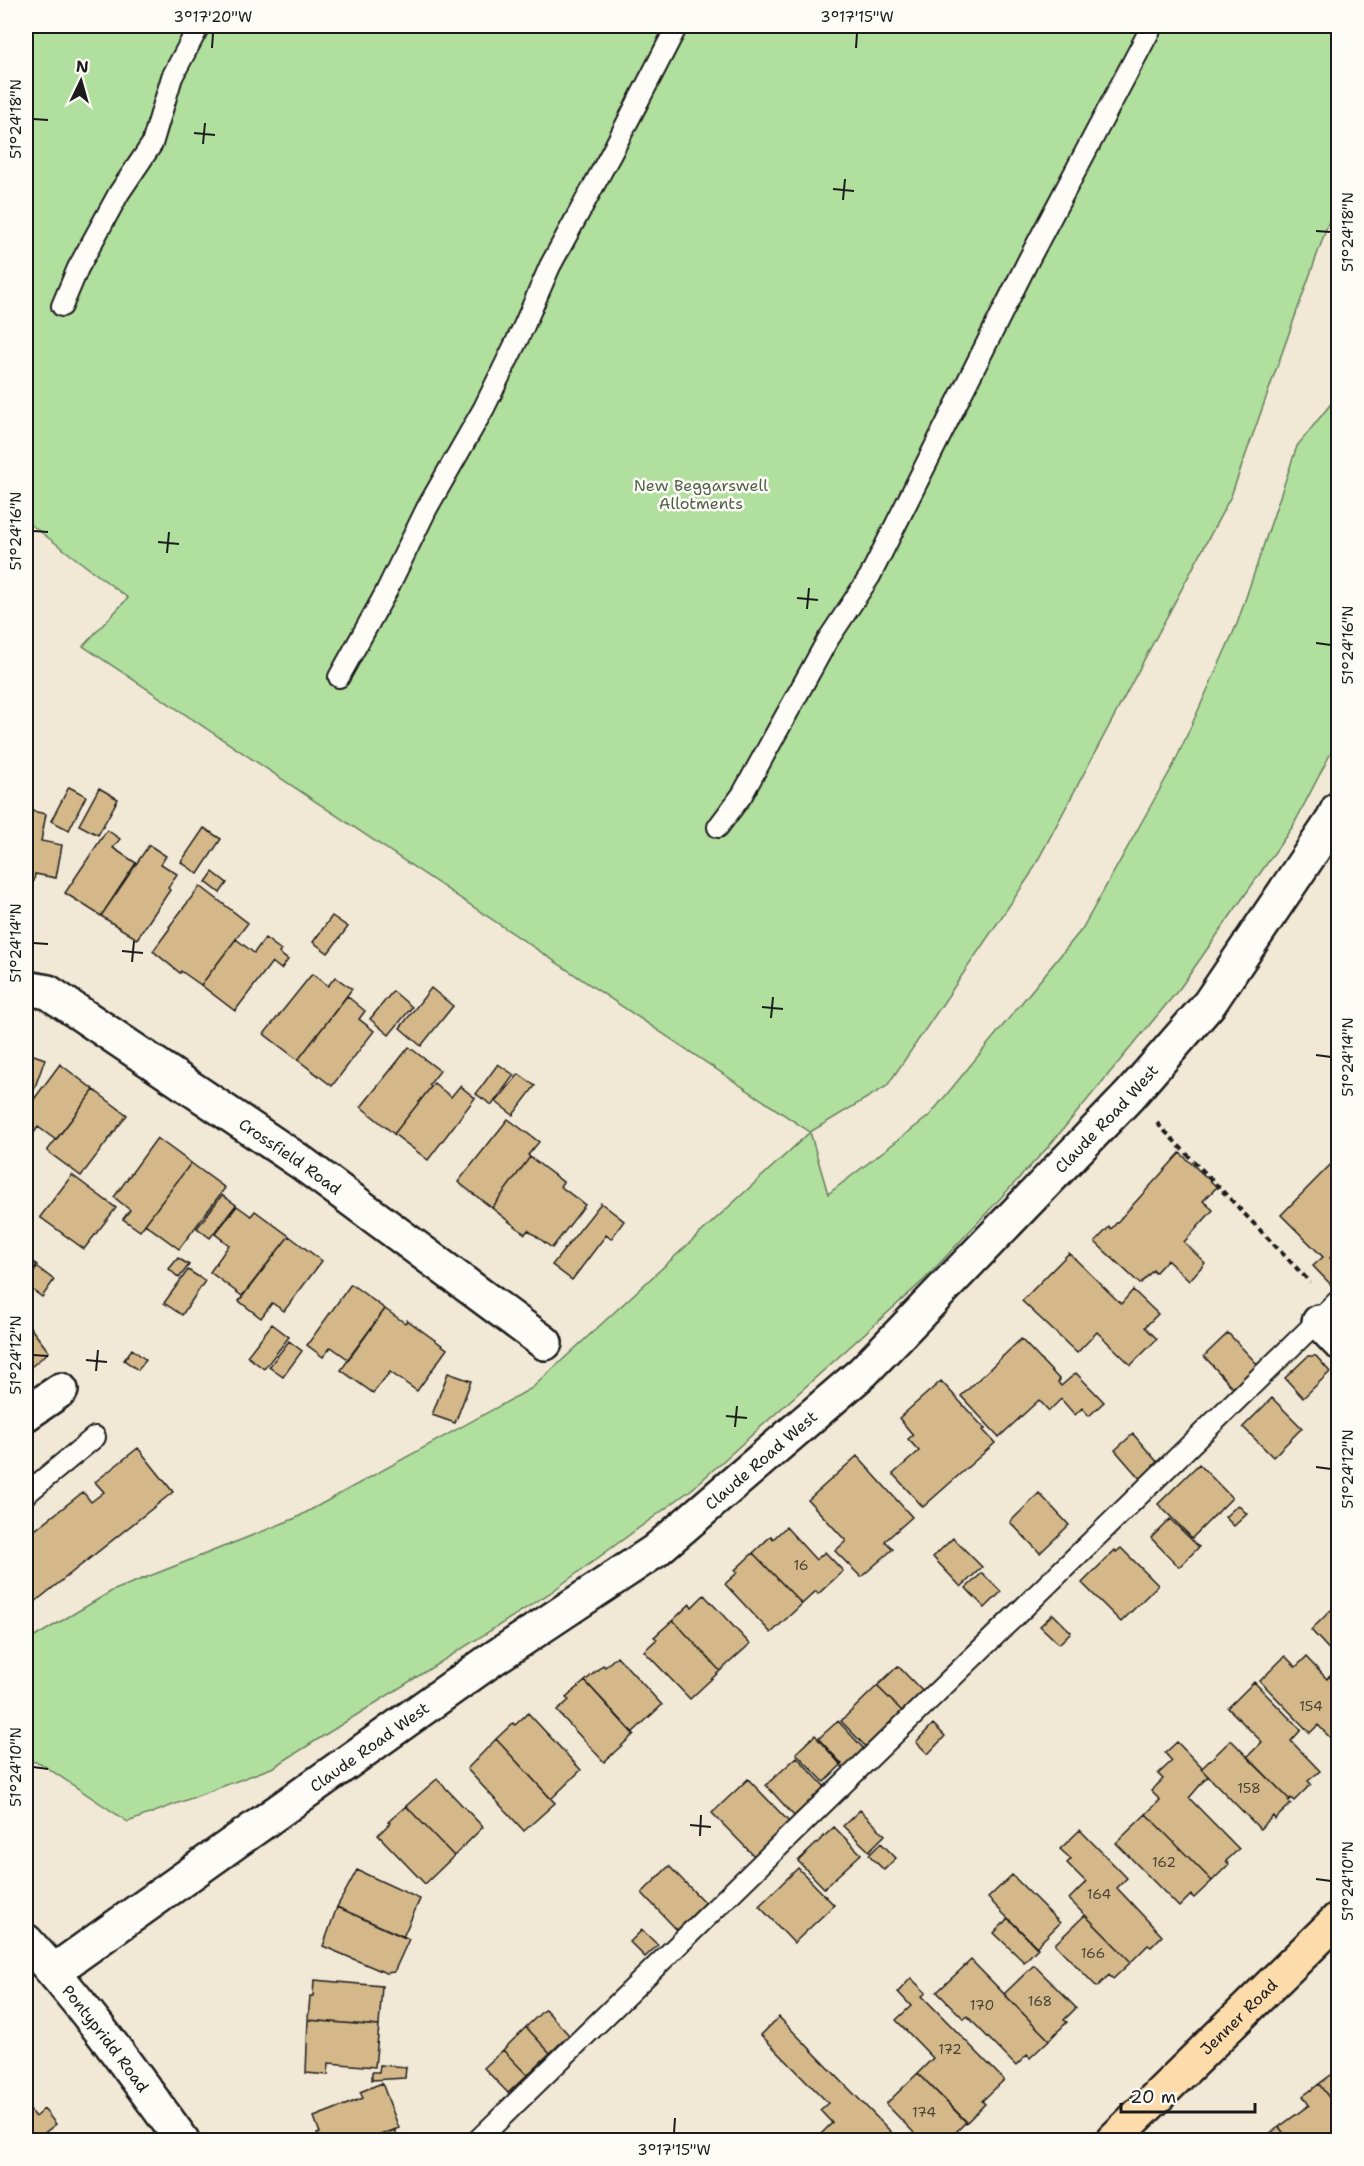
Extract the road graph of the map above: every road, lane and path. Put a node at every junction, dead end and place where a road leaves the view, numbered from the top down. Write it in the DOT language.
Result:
graph roads {
  1 [pos="199,26"];
  2 [pos="677,26"];
  3 [pos="1152,26"];
  4 [pos="62,306"];
  5 [pos="339,678"];
  6 [pos="1338,809"];
  7 [pos="718,827"];
  8 [pos="26,987"];
  9 [pos="1130,1095"];
  10 [pos="1332,1318"];
  11 [pos="545,1343"];
  12 [pos="61,1390"];
  13 [pos="26,1414"];
  14 [pos="95,1437"];
  15 [pos="26,1494"];
  16 [pos="1338,1919"];
  17 [pos="26,1941"];
  18 [pos="54,1971"];
  19 [pos="182,2140"];
  20 [pos="478,2140"];
  21 [pos="1113,2140"];
  1 -- 4 [label="lane"];
  2 -- 5 [label="lane"];
  3 -- 7 [label="lane"];
  6 -- 9 [label="street, Claude Road West"];
  8 -- 11 [label="street, Crossfield Road"];
  9 -- 10 [label="path"];
  9 -- 18 [label="street, Claude Road West"];
  10 -- 20 [label="lane"];
  12 -- 13 [label="street"];
  14 -- 15 [label="lane"];
  16 -- 21 [label="main road, Jenner Road"];
  17 -- 18 [label="street, Pontypridd Road"];
  18 -- 19 [label="street, Pontypridd Road"];
}
